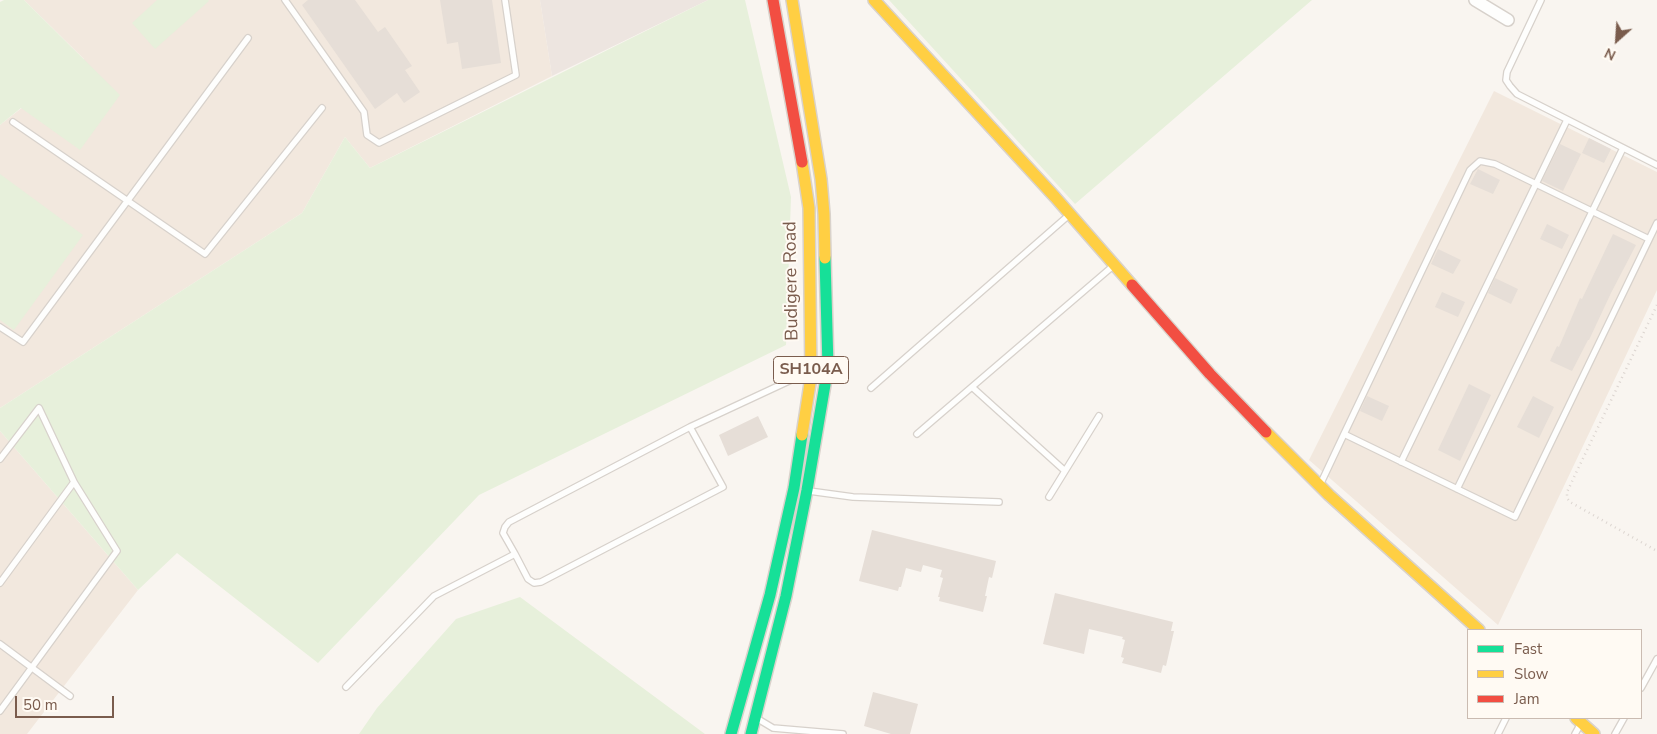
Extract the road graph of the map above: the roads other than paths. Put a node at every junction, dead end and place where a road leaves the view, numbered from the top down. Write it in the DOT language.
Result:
graph roads {
  1 [pos="284,0"];
  2 [pos="505,0"];
  3 [pos="773,0"];
  4 [pos="792,0"];
  5 [pos="874,0"];
  6 [pos="1475,0"];
  7 [pos="1541,0"];
  8 [pos="1508,20"];
  9 [pos="248,38"];
  10 [pos="322,108"];
  11 [pos="1567,120"];
  12 [pos="13,122"];
  13 [pos="1623,148"];
  14 [pos="1657,165"];
  15 [pos="1535,184"];
  16 [pos="128,201"];
  17 [pos="1591,211"];
  18 [pos="1070,214"];
  19 [pos="1657,223"];
  20 [pos="1649,239"];
  21 [pos="1115,264"];
  22 [pos="0,327"];
  23 [pos="811,377"];
  24 [pos="871,388"];
  25 [pos="972,388"];
  26 [pos="1099,416"];
  27 [pos="690,427"];
  28 [pos="917,434"];
  29 [pos="1344,434"];
  30 [pos="0,459"];
  31 [pos="1401,462"];
  32 [pos="1065,471"];
  33 [pos="74,482"];
  34 [pos="1320,485"];
  35 [pos="1457,489"];
  36 [pos="807,490"];
  37 [pos="1049,497"];
  38 [pos="998,502"];
  39 [pos="515,554"];
  40 [pos="0,583"];
  41 [pos="1478,629"];
  42 [pos="0,644"];
  43 [pos="1657,659"];
  44 [pos="31,668"];
  45 [pos="1642,686"];
  46 [pos="346,687"];
  47 [pos="70,696"];
  48 [pos="0,711"];
  49 [pos="756,718"];
  50 [pos="1506,719"];
  51 [pos="1624,719"];
  52 [pos="1578,720"];
  53 [pos="730,734"];
  54 [pos="751,734"];
  55 [pos="843,734"];
  56 [pos="1498,734"];
  57 [pos="1575,734"];
  58 [pos="1594,734"];
  59 [pos="1616,734"];
  1 -- 2 [label="lane"];
  3 -- 23 [label="main road, Budigere Road / SH104A"];
  4 -- 36 [label="main road, Budigere Road / SH104A"];
  5 -- 18 [label="main road"];
  6 -- 8 [label="street"];
  7 -- 11 [label="lane"];
  9 -- 16 [label="lane"];
  10 -- 16 [label="lane"];
  11 -- 13 [label="lane"];
  11 -- 15 [label="lane"];
  12 -- 16 [label="lane"];
  13 -- 14 [label="lane"];
  13 -- 17 [label="lane"];
  15 -- 17 [label="lane"];
  15 -- 29 [label="lane"];
  15 -- 31 [label="lane"];
  16 -- 22 [label="lane"];
  17 -- 20 [label="lane"];
  17 -- 35 [label="lane"];
  18 -- 21 [label="main road"];
  18 -- 24 [label="lane"];
  19 -- 20 [label="lane"];
  20 -- 35 [label="lane"];
  21 -- 25 [label="lane"];
  21 -- 34 [label="main road"];
  23 -- 27 [label="lane"];
  23 -- 53 [label="main road, Budigere Road / SH104A"];
  25 -- 28 [label="lane"];
  25 -- 32 [label="lane"];
  26 -- 32 [label="lane"];
  27 -- 39 [label="lane"];
  27 -- 39 [label="lane"];
  29 -- 31 [label="lane"];
  29 -- 34 [label="lane"];
  30 -- 33 [label="lane"];
  31 -- 35 [label="lane"];
  32 -- 37 [label="lane"];
  33 -- 40 [label="lane"];
  33 -- 44 [label="lane"];
  34 -- 41 [label="main road"];
  36 -- 38 [label="lane"];
  36 -- 49 [label="main road, Budigere Road / SH104A"];
  39 -- 46 [label="lane"];
  42 -- 44 [label="lane"];
  43 -- 45 [label="lane"];
  44 -- 47 [label="lane"];
  44 -- 48 [label="lane"];
  49 -- 54 [label="main road, Budigere Road / SH104A"];
  49 -- 55 [label="lane"];
  50 -- 56 [label="lane"];
  51 -- 59 [label="lane"];
  52 -- 57 [label="lane"];
  52 -- 58 [label="main road"];
}
